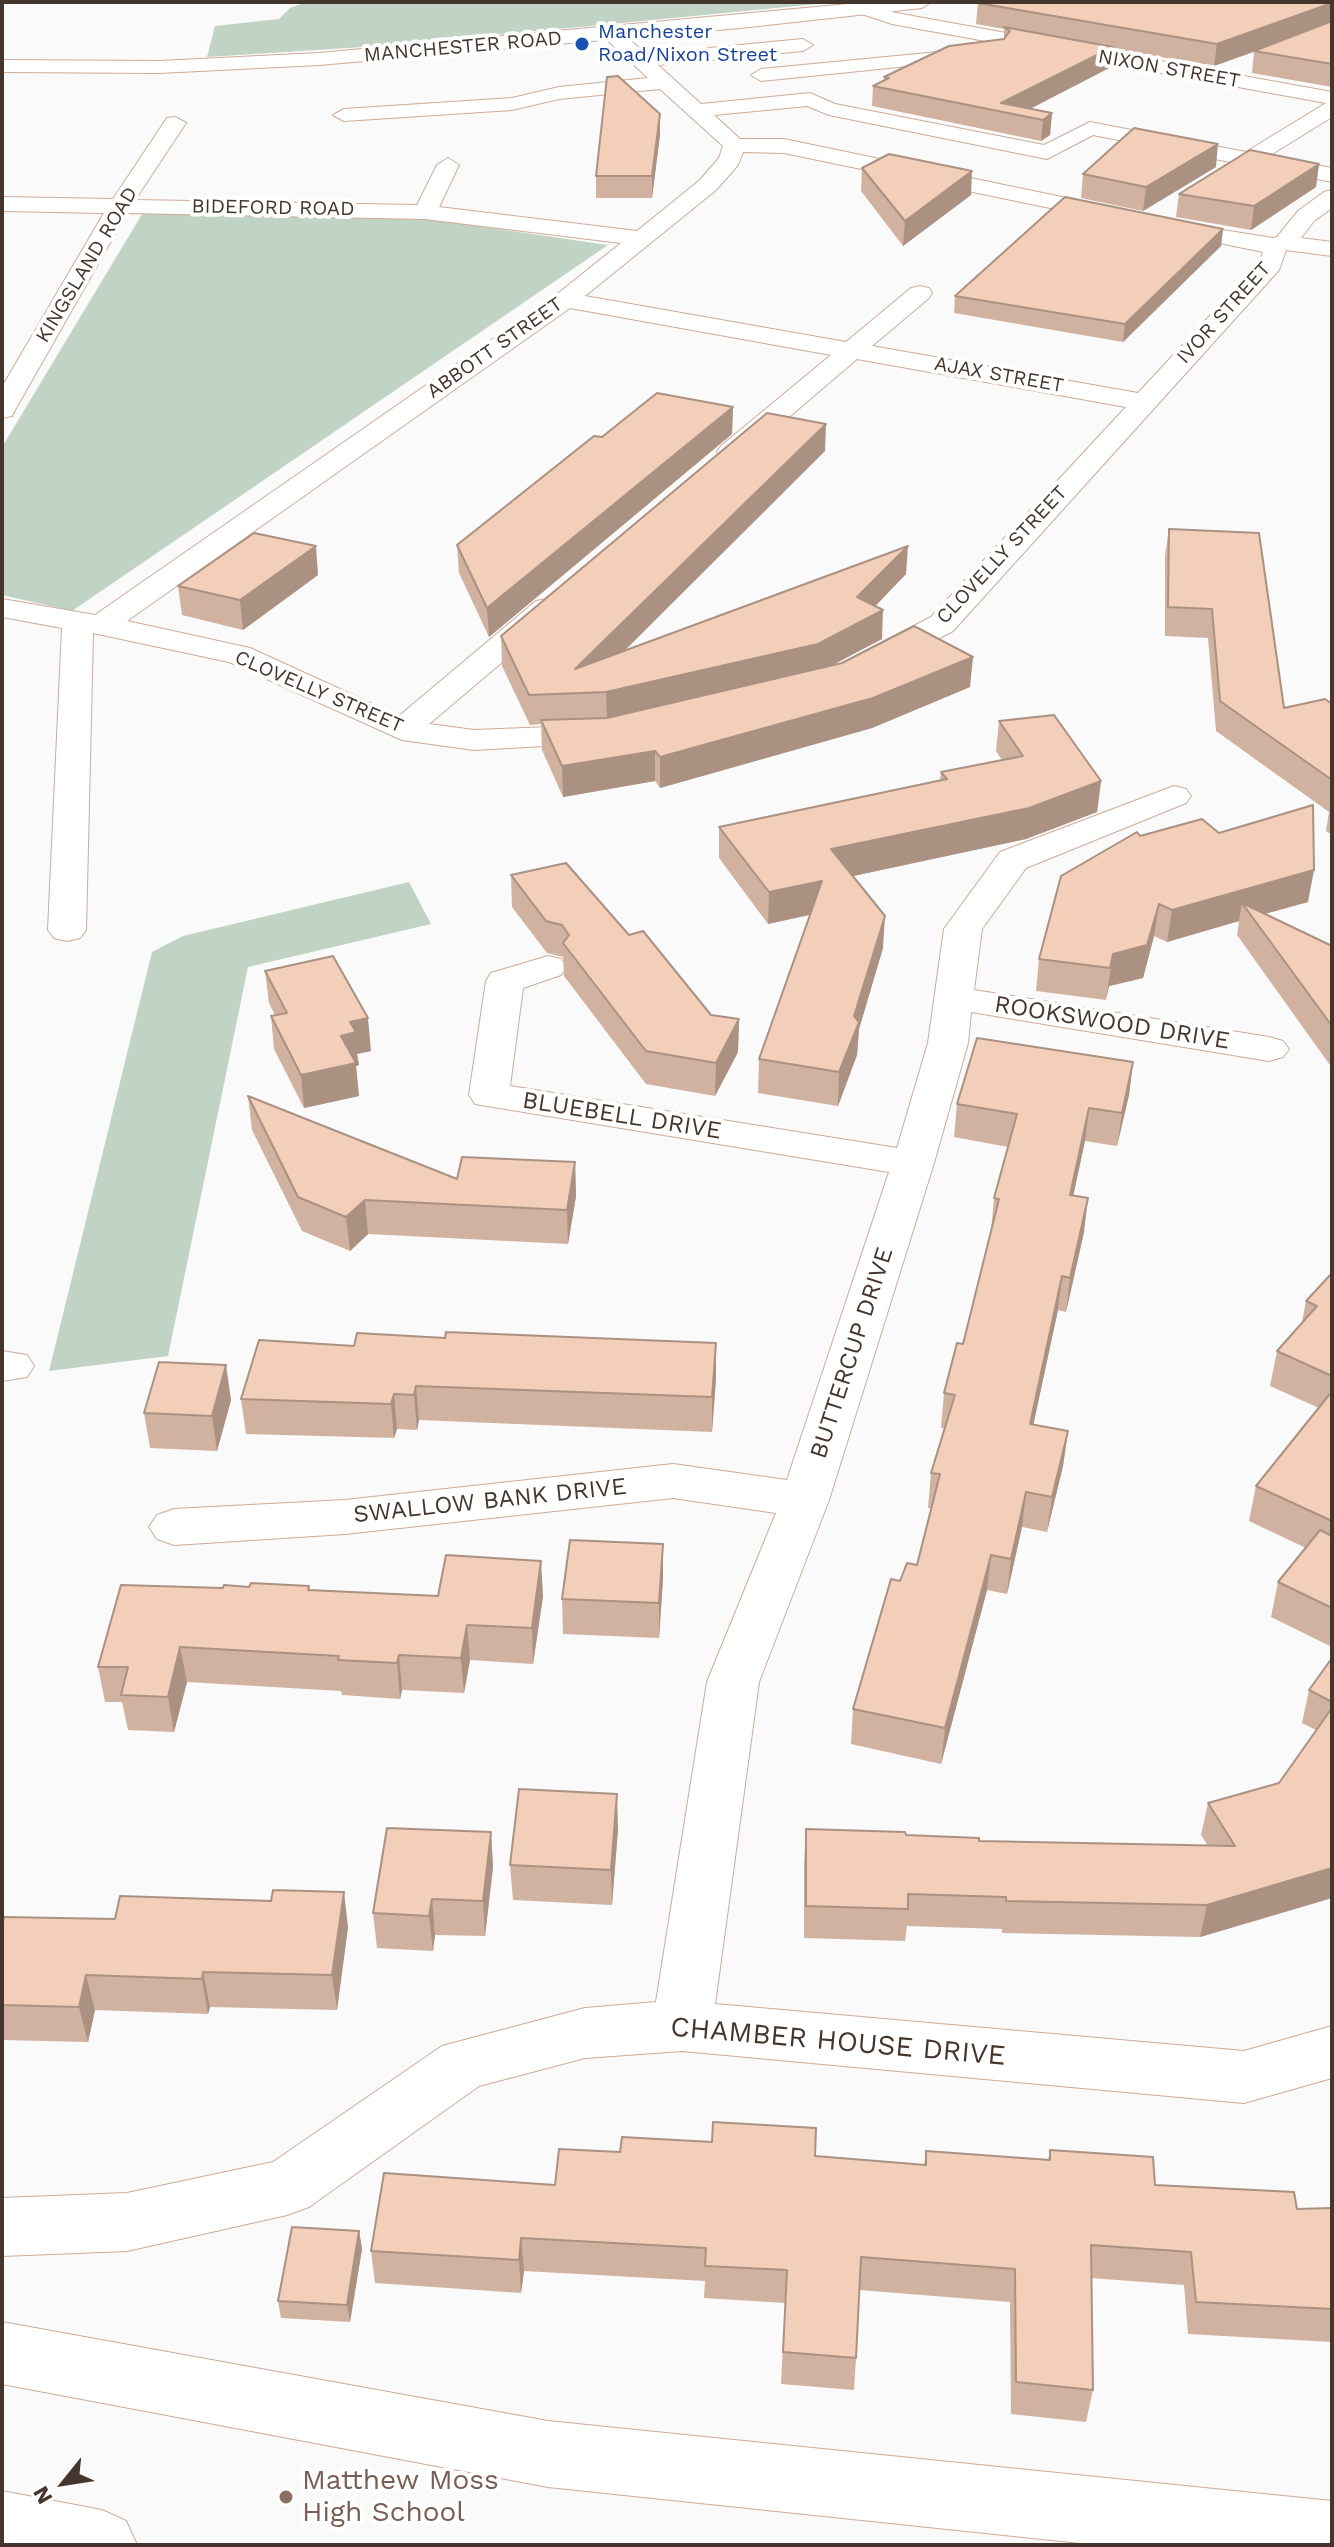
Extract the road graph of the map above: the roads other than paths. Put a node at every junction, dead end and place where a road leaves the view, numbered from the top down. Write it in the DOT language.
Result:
graph roads {
  1 [pos="922,2"];
  2 [pos="866,9"];
  3 [pos="940,28"];
  4 [pos="612,34"];
  5 [pos="877,38"];
  6 [pos="830,42"];
  7 [pos="1029,44"];
  8 [pos="641,61"];
  9 [pos="1258,61"];
  10 [pos="2,66"];
  11 [pos="744,77"];
  12 [pos="1213,77"];
  13 [pos="698,82"];
  14 [pos="665,83"];
  15 [pos="1332,98"];
  16 [pos="1332,108"];
  17 [pos="695,111"];
  18 [pos="344,115"];
  19 [pos="175,123"];
  20 [pos="734,145"];
  21 [pos="1250,159"];
  22 [pos="448,165"];
  23 [pos="1225,174"];
  24 [pos="1332,175"];
  25 [pos="1332,197"];
  26 [pos="2,204"];
  27 [pos="121,204"];
  28 [pos="1172,207"];
  29 [pos="425,212"];
  30 [pos="1147,222"];
  31 [pos="1332,231"];
  32 [pos="640,238"];
  33 [pos="1284,239"];
  34 [pos="1332,249"];
  35 [pos="920,293"];
  36 [pos="565,300"];
  37 [pos="853,349"];
  38 [pos="1144,402"];
  39 [pos="2,410"];
  40 [pos="707,472"];
  41 [pos="573,586"];
  42 [pos="2,608"];
  43 [pos="89,623"];
  44 [pos="841,677"];
  45 [pos="637,728"];
  46 [pos="402,730"];
  47 [pos="1174,796"];
  48 [pos="67,930"];
  49 [pos="548,967"];
  50 [pos="954,998"];
  51 [pos="1269,1049"];
  52 [pos="913,1163"];
  53 [pos="805,1500"];
  54 [pos="174,1527"];
  55 [pos="682,2026"];
  56 [pos="1332,2052"];
  57 [pos="2,2227"];
  58 [pos="2,2353"];
  59 [pos="2,2525"];
  60 [pos="1332,2535"];
  61 [pos="102,2545"];
  1 -- 2 [label="street, MANCHESTER ROAD"];
  2 -- 3 [label="street, NIXON STREET"];
  2 -- 4 [label="street, MANCHESTER ROAD"];
  3 -- 5 [label="street"];
  3 -- 7 [label="street, NIXON STREET"];
  4 -- 8 [label="street"];
  4 -- 10 [label="street, MANCHESTER ROAD"];
  6 -- 8 [label="street"];
  7 -- 11 [label="street"];
  7 -- 12 [label="street, NIXON STREET"];
  8 -- 14 [label="street"];
  9 -- 12 [label="street"];
  12 -- 15 [label="street, NIXON STREET"];
  13 -- 14 [label="street"];
  14 -- 17 [label="street"];
  14 -- 18 [label="street"];
  16 -- 21 [label="street"];
  17 -- 20 [label="street"];
  17 -- 21 [label="street"];
  19 -- 27 [label="street, KINGSLAND ROAD"];
  20 -- 30 [label="street"];
  20 -- 32 [label="street, ABBOTT STREET"];
  21 -- 23 [label="street"];
  21 -- 24 [label="street"];
  22 -- 29 [label="street"];
  25 -- 33 [label="street, IVOR STREET"];
  26 -- 27 [label="street, BIDEFORD ROAD"];
  27 -- 29 [label="street, BIDEFORD ROAD"];
  27 -- 39 [label="street, KINGSLAND ROAD"];
  28 -- 30 [label="street"];
  29 -- 32 [label="street, BIDEFORD ROAD"];
  30 -- 33 [label="street"];
  31 -- 33 [label="street"];
  32 -- 36 [label="street, ABBOTT STREET"];
  33 -- 34 [label="street"];
  33 -- 38 [label="street, IVOR STREET"];
  35 -- 37 [label="street"];
  36 -- 37 [label="street, AJAX STREET"];
  36 -- 43 [label="street, ABBOTT STREET"];
  37 -- 38 [label="street, AJAX STREET"];
  37 -- 40 [label="street"];
  38 -- 44 [label="street, CLOVELLY STREET"];
  41 -- 46 [label="street"];
  42 -- 43 [label="street, CLOVELLY STREET"];
  43 -- 46 [label="street, CLOVELLY STREET"];
  43 -- 48 [label="street"];
  45 -- 46 [label="street, CLOVELLY STREET"];
  47 -- 50 [label="street, BUTTERCUP DRIVE"];
  49 -- 52 [label="street, BLUEBELL DRIVE"];
  50 -- 51 [label="street, ROOKSWOOD DRIVE"];
  50 -- 52 [label="street, BUTTERCUP DRIVE"];
  52 -- 53 [label="street, BUTTERCUP DRIVE"];
  53 -- 54 [label="street, SWALLOW BANK DRIVE"];
  53 -- 55 [label="street, BUTTERCUP DRIVE"];
  55 -- 56 [label="street, CHAMBER HOUSE DRIVE"];
  55 -- 57 [label="street, CHAMBER HOUSE DRIVE"];
  58 -- 60 [label="street"];
  59 -- 61 [label="street"];
}
